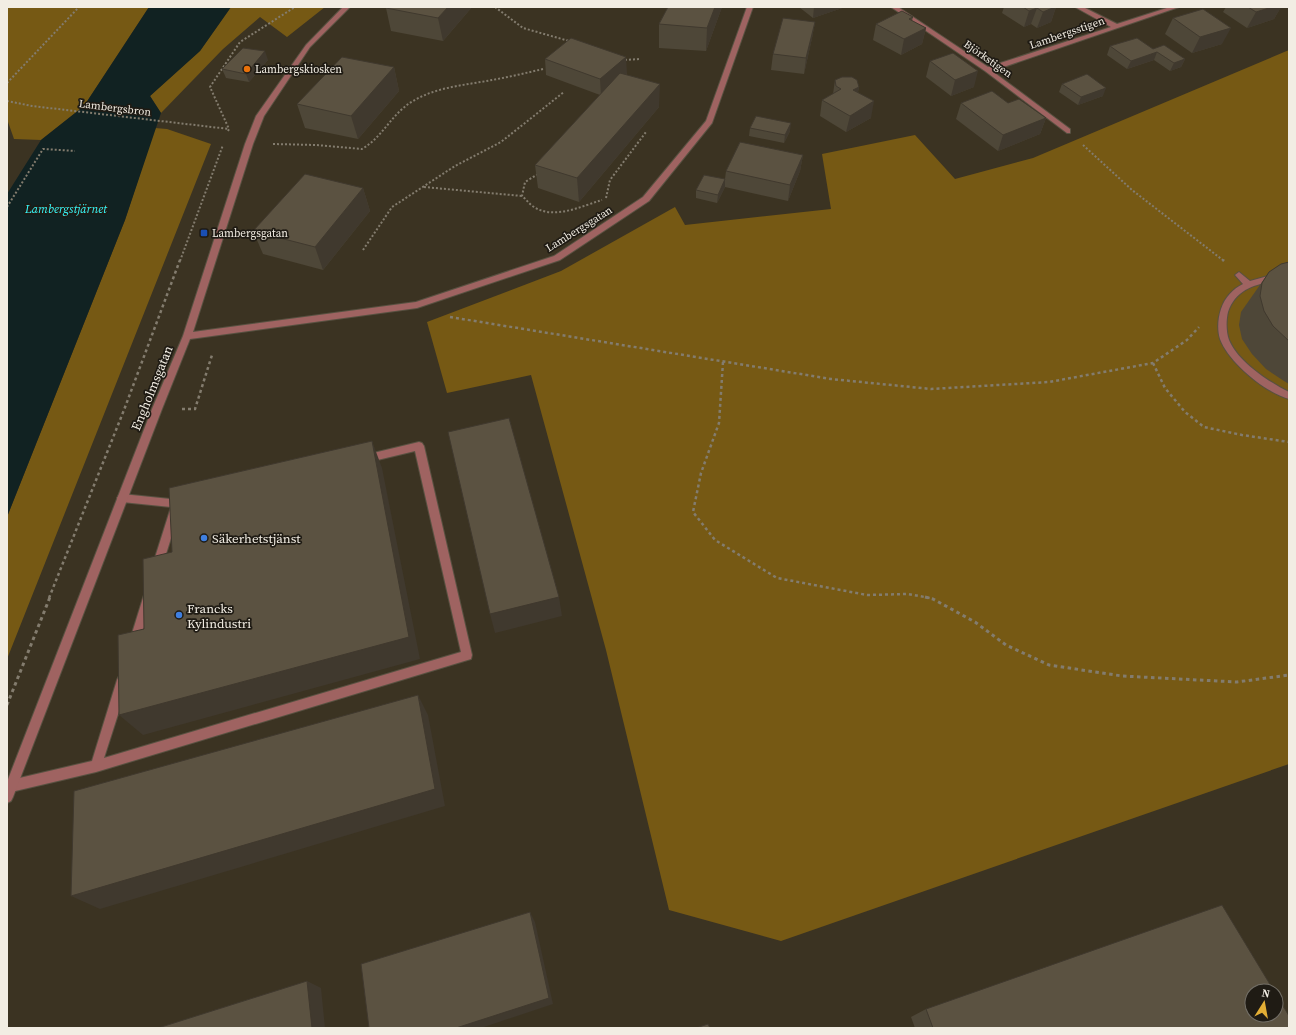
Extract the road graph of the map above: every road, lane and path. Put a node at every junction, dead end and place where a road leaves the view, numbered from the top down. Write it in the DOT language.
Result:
graph roads {
  1 [pos="79,7"];
  2 [pos="294,7"];
  3 [pos="347,7"];
  4 [pos="495,7"];
  5 [pos="750,7"];
  6 [pos="894,7"];
  7 [pos="1078,7"];
  8 [pos="1176,7"];
  9 [pos="1117,27"];
  10 [pos="571,42"];
  11 [pos="640,59"];
  12 [pos="623,60"];
  13 [pos="543,68"];
  14 [pos="987,70"];
  15 [pos="7,82"];
  16 [pos="564,92"];
  17 [pos="7,101"];
  18 [pos="229,129"];
  19 [pos="1067,131"];
  20 [pos="646,132"];
  21 [pos="226,136"];
  22 [pos="224,144"];
  23 [pos="249,144"];
  24 [pos="75,151"];
  25 [pos="544,171"];
  26 [pos="423,187"];
  27 [pos="522,196"];
  28 [pos="612,196"];
  29 [pos="606,199"];
  30 [pos="7,206"];
  31 [pos="363,250"];
  32 [pos="1239,275"];
  33 [pos="1289,277"];
  34 [pos="1248,284"];
  35 [pos="449,317"];
  36 [pos="1202,323"];
  37 [pos="187,336"];
  38 [pos="722,362"];
  39 [pos="1153,363"];
  40 [pos="1289,396"];
  41 [pos="1289,442"];
  42 [pos="358,460"];
  43 [pos="122,498"];
  44 [pos="131,653"];
  45 [pos="126,668"];
  46 [pos="1289,675"];
  47 [pos="7,704"];
  48 [pos="96,766"];
  49 [pos="9,791"];
  1 -- 15 [label="path"];
  2 -- 18 [label="path"];
  3 -- 23 [label="street, Engholmsgatan"];
  4 -- 10 [label="path"];
  5 -- 37 [label="street, Lambergsgatan"];
  6 -- 14 [label="street, Björkstigen"];
  7 -- 9 [label="street"];
  8 -- 9 [label="street, Lambergsstigen"];
  9 -- 14 [label="street, Lambergsstigen"];
  11 -- 12 [label="path"];
  13 -- 23 [label="path"];
  14 -- 19 [label="street, Björkstigen"];
  16 -- 26 [label="path"];
  17 -- 18 [label="path, Lambergsbron"];
  18 -- 21 [label="path"];
  19 -- 32 [label="path"];
  20 -- 29 [label="path"];
  22 -- 47 [label="path"];
  23 -- 37 [label="street, Engholmsgatan"];
  24 -- 30 [label="path"];
  25 -- 27 [label="path"];
  26 -- 27 [label="path"];
  26 -- 31 [label="path"];
  27 -- 29 [label="path"];
  28 -- 29 [label="path"];
  32 -- 34 [label="street"];
  33 -- 34 [label="street"];
  34 -- 40 [label="street"];
  35 -- 38 [label="path"];
  36 -- 39 [label="path"];
  37 -- 43 [label="street, Engholmsgatan"];
  38 -- 39 [label="path"];
  38 -- 46 [label="path"];
  39 -- 41 [label="path"];
  42 -- 48 [label="street"];
  43 -- 44 [label="street"];
  43 -- 49 [label="street, Engholmsgatan"];
  45 -- 48 [label="street"];
  48 -- 49 [label="street"];
}
